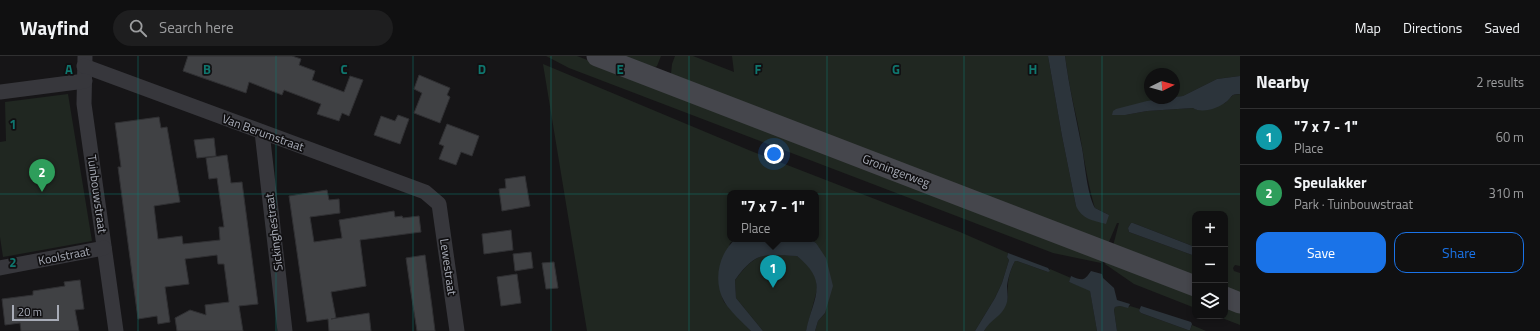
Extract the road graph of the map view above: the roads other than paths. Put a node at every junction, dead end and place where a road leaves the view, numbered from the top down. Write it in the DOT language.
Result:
graph roads {
  1 [pos="597,56"];
  2 [pos="85,68"];
  3 [pos="0,92"];
  4 [pos="262,132"];
  5 [pos="439,204"];
  6 [pos="104,248"];
  7 [pos="0,268"];
  8 [pos="1192,285"];
  9 [pos="1228,298"];
  10 [pos="1240,303"];
  11 [pos="116,331"];
  12 [pos="285,331"];
  13 [pos="457,331"];
  1 -- 8 [label="main road, Groningerweg"];
  2 -- 3 [label="street"];
  2 -- 4 [label="street, Van Berumstraat"];
  2 -- 6 [label="street, Tuinbouwstraat"];
  4 -- 5 [label="street, Van Berumstraat"];
  4 -- 12 [label="street, Sickinghestraat"];
  5 -- 13 [label="street, Lewestraat"];
  6 -- 7 [label="street, Koolstraat"];
  6 -- 11 [label="street, Tuinbouwstraat"];
  9 -- 10 [label="main road"];
}
